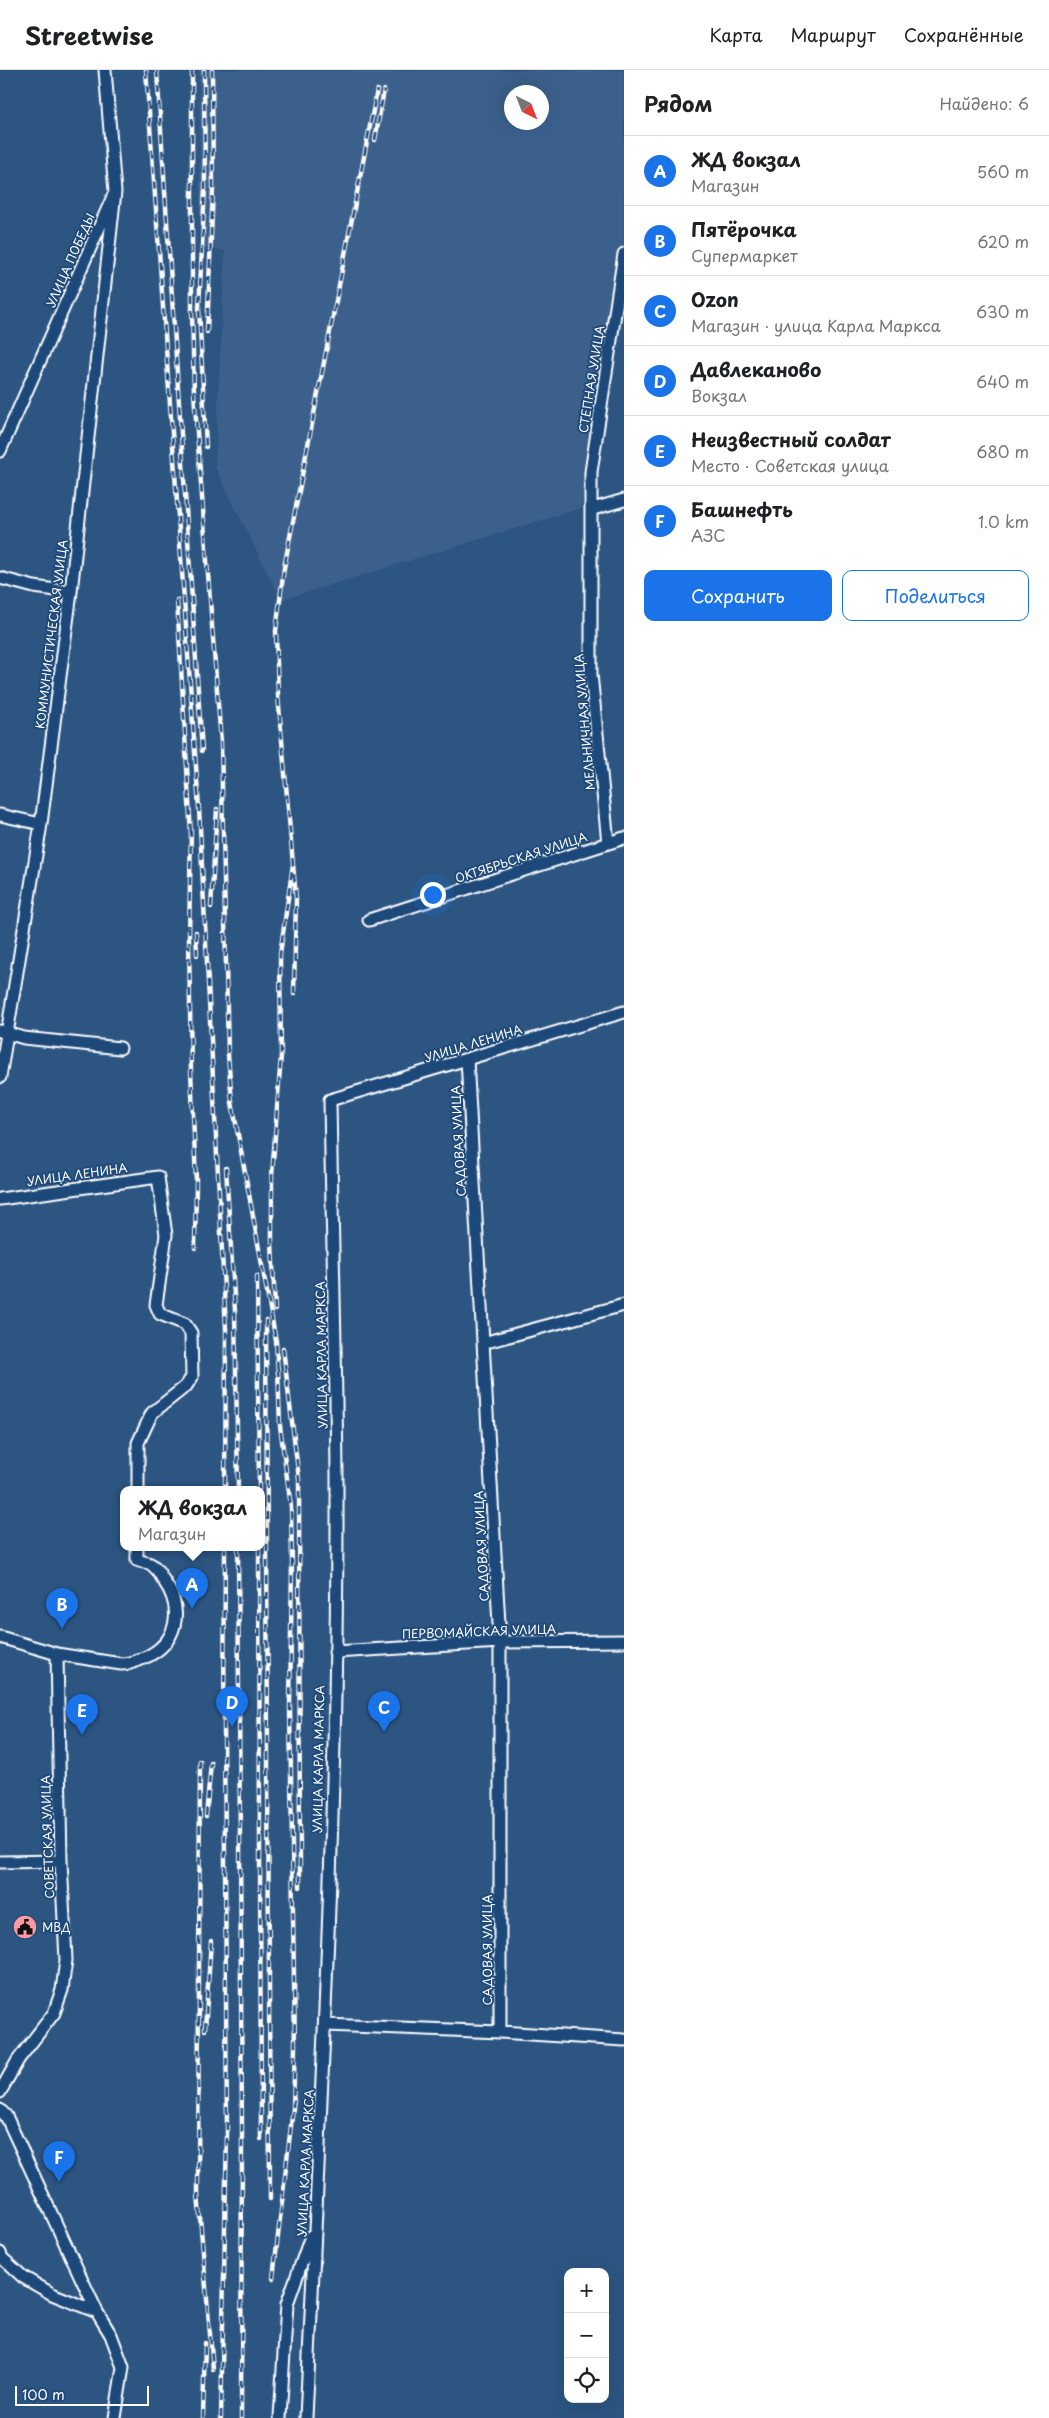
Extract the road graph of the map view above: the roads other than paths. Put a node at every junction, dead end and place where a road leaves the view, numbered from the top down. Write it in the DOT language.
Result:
graph roads {
  1 [pos="105,70"];
  2 [pos="115,192"];
  3 [pos="89,251"];
  4 [pos="624,254"];
  5 [pos="108,256"];
  6 [pos="622,284"];
  7 [pos="0,451"];
  8 [pos="624,500"];
  9 [pos="592,509"];
  10 [pos="0,578"];
  11 [pos="71,592"];
  12 [pos="0,815"];
  13 [pos="41,824"];
  14 [pos="624,838"];
  15 [pos="608,843"];
  16 [pos="369,920"];
  17 [pos="624,1012"];
  18 [pos="3,1032"];
  19 [pos="120,1048"];
  20 [pos="467,1059"];
  21 [pos="0,1077"];
  22 [pos="330,1100"];
  23 [pos="0,1199"];
  24 [pos="624,1305"];
  25 [pos="483,1343"];
  26 [pos="138,1486"];
  27 [pos="137,1551"];
  28 [pos="0,1637"];
  29 [pos="624,1641"];
  30 [pos="500,1642"];
  31 [pos="335,1652"];
  32 [pos="57,1654"];
  33 [pos="61,1860"];
  34 [pos="0,1862"];
  35 [pos="326,2025"];
  36 [pos="500,2032"];
  37 [pos="624,2040"];
  38 [pos="0,2092"];
  39 [pos="0,2110"];
  40 [pos="315,2224"];
  41 [pos="1,2257"];
  42 [pos="97,2312"];
  43 [pos="115,2418"];
  44 [pos="280,2418"];
  45 [pos="306,2418"];
  1 -- 2 [label="street, УЛИЦА ПОБЕДЫ"];
  2 -- 3 [label="street, УЛИЦА ПОБЕДЫ"];
  2 -- 5 [label="street, КОММУНИСТИЧЕСКАЯ УЛИЦА"];
  3 -- 5 [label="street"];
  3 -- 7 [label="street, УЛИЦА ПОБЕДЫ"];
  4 -- 6 [label="street, СТЕПНАЯ УЛИЦА"];
  5 -- 11 [label="street, КОММУНИСТИЧЕСКАЯ УЛИЦА"];
  6 -- 9 [label="street, СТЕПНАЯ УЛИЦА"];
  8 -- 9 [label="street"];
  9 -- 15 [label="street, МЕЛЬНИЧНАЯ УЛИЦА"];
  10 -- 11 [label="street"];
  11 -- 13 [label="street, КОММУНИСТИЧЕСКАЯ УЛИЦА"];
  12 -- 13 [label="street"];
  13 -- 18 [label="street, КОММУНИСТИЧЕСКАЯ УЛИЦА"];
  14 -- 15 [label="street, ОКТЯБРЬСКАЯ УЛИЦА"];
  15 -- 16 [label="street, ОКТЯБРЬСКАЯ УЛИЦА"];
  17 -- 20 [label="street, УЛИЦА ЛЕНИНА"];
  18 -- 19 [label="street"];
  18 -- 21 [label="street, КОММУНИСТИЧЕСКАЯ УЛИЦА"];
  20 -- 22 [label="street, УЛИЦА ЛЕНИНА"];
  20 -- 25 [label="street, САДОВАЯ УЛИЦА"];
  22 -- 31 [label="street, УЛИЦА КАРЛА МАРКСА"];
  23 -- 26 [label="street, УЛИЦА ЛЕНИНА"];
  24 -- 25 [label="street"];
  25 -- 30 [label="street, САДОВАЯ УЛИЦА"];
  27 -- 32 [label="street"];
  28 -- 32 [label="street"];
  29 -- 30 [label="street, ПЕРВОМАЙСКАЯ УЛИЦА"];
  30 -- 31 [label="street, ПЕРВОМАЙСКАЯ УЛИЦА"];
  30 -- 36 [label="street, САДОВАЯ УЛИЦА"];
  31 -- 35 [label="street, УЛИЦА КАРЛА МАРКСА"];
  32 -- 33 [label="street, СОВЕТСКАЯ УЛИЦА"];
  33 -- 34 [label="street"];
  33 -- 38 [label="street, СОВЕТСКАЯ УЛИЦА"];
  35 -- 36 [label="street"];
  35 -- 40 [label="street, УЛИЦА КАРЛА МАРКСА"];
  36 -- 37 [label="street"];
  39 -- 42 [label="street"];
  40 -- 44 [label="street"];
  40 -- 45 [label="street, УЛИЦА КАРЛА МАРКСА"];
  41 -- 42 [label="street"];
  42 -- 43 [label="street"];
}
